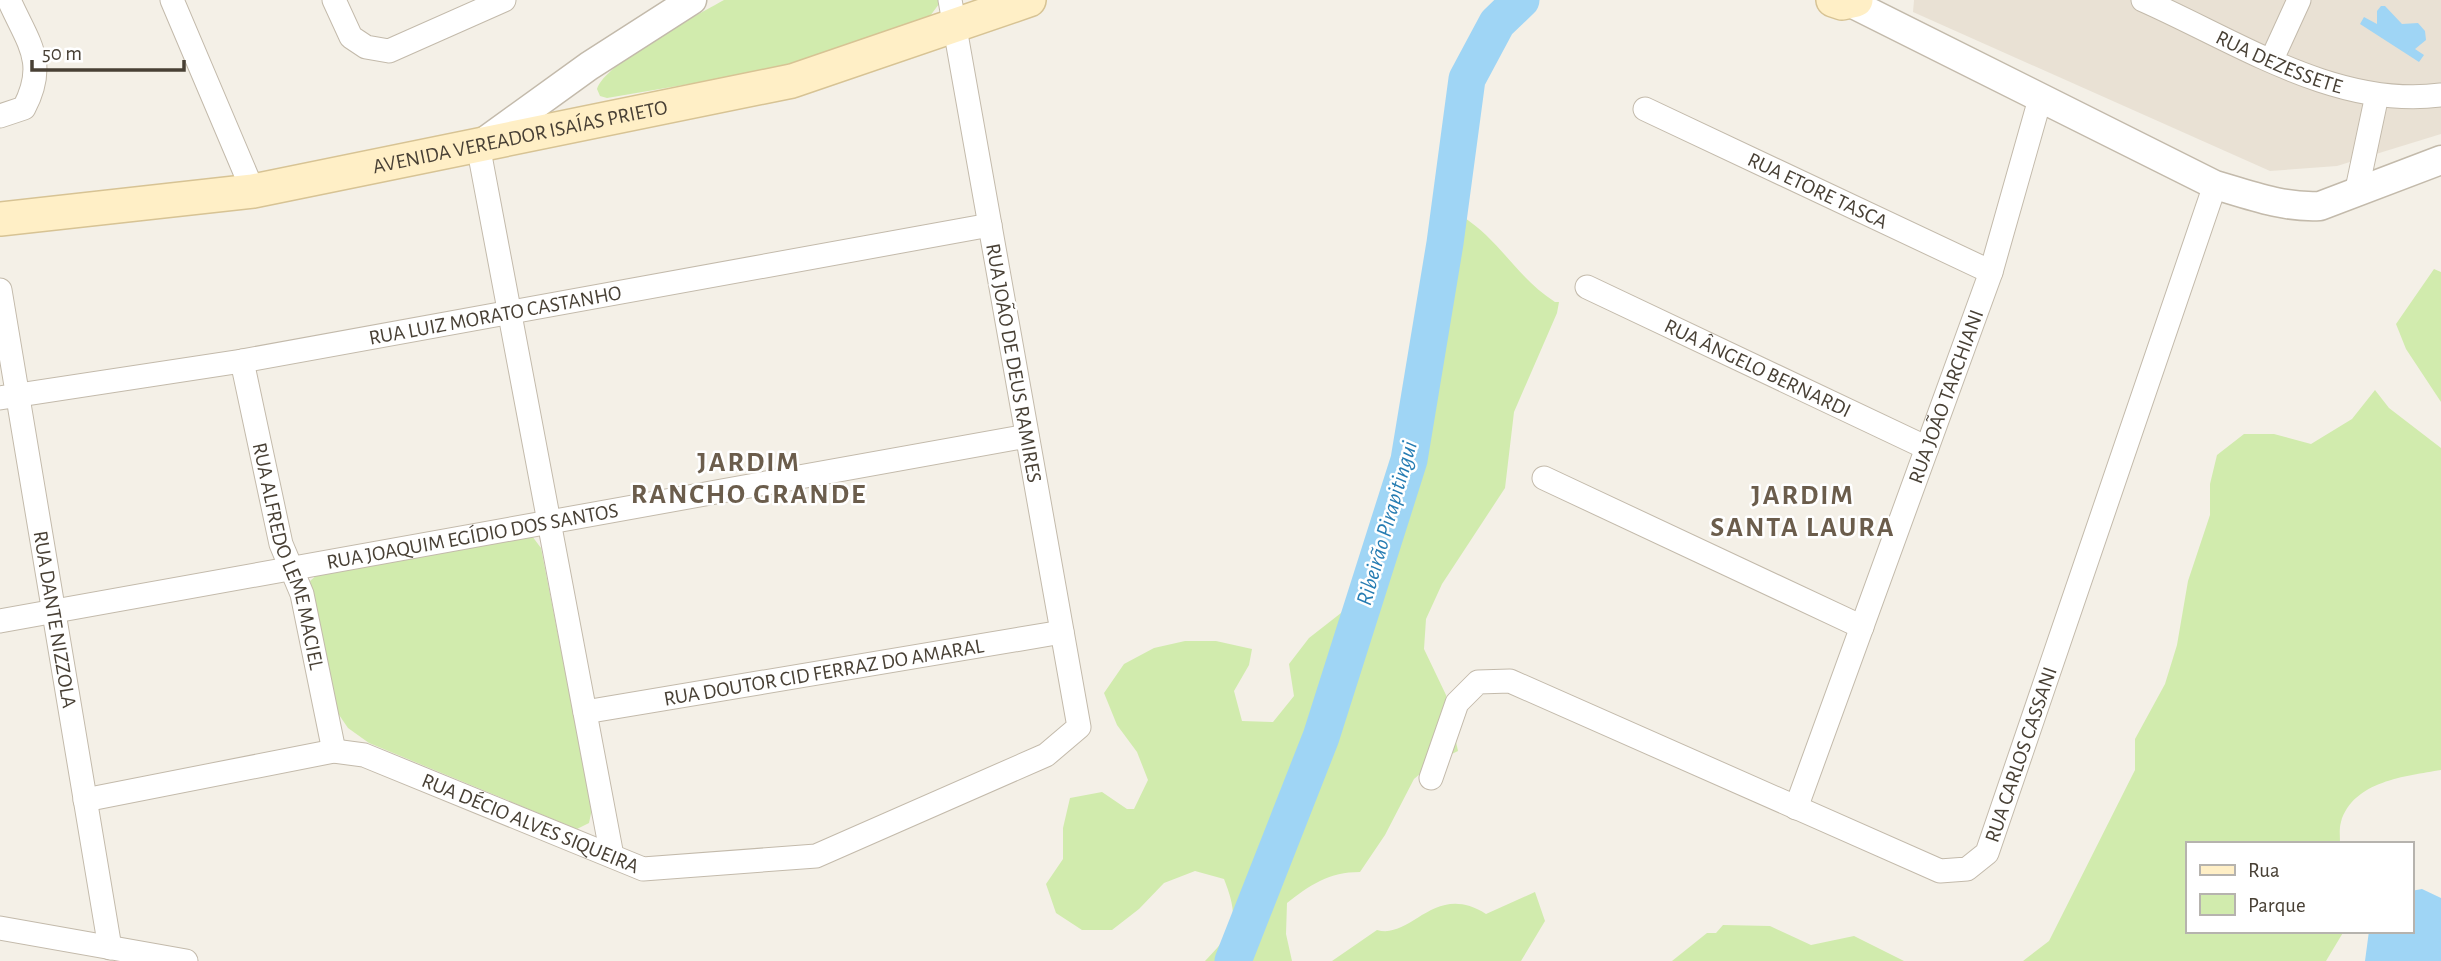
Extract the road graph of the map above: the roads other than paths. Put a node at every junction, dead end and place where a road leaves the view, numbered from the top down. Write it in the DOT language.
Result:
graph roads {
  1 [pos="9,0"];
  2 [pos="173,0"];
  3 [pos="334,0"];
  4 [pos="504,0"];
  5 [pos="692,0"];
  6 [pos="1029,0"];
  7 [pos="2143,0"];
  8 [pos="2299,0"];
  9 [pos="1847,1"];
  10 [pos="952,12"];
  11 [pos="2272,60"];
  12 [pos="2377,95"];
  13 [pos="2432,96"];
  14 [pos="2040,99"];
  15 [pos="1645,109"];
  16 [pos="0,116"];
  17 [pos="478,145"];
  18 [pos="2441,160"];
  19 [pos="2216,185"];
  20 [pos="253,191"];
  21 [pos="2356,194"];
  22 [pos="0,219"];
  23 [pos="990,225"];
  24 [pos="1991,272"];
  25 [pos="1587,287"];
  26 [pos="0,290"];
  27 [pos="510,312"];
  28 [pos="242,362"];
  29 [pos="9,397"];
  30 [pos="1027,436"];
  31 [pos="1927,448"];
  32 [pos="1544,478"];
  33 [pos="550,522"];
  34 [pos="292,568"];
  35 [pos="53,611"];
  36 [pos="0,621"];
  37 [pos="1862,627"];
  38 [pos="1062,632"];
  39 [pos="585,712"];
  40 [pos="1079,727"];
  41 [pos="334,751"];
  42 [pos="1431,778"];
  43 [pos="85,800"];
  44 [pos="1796,808"];
  45 [pos="612,856"];
  46 [pos="0,928"];
  47 [pos="110,948"];
  48 [pos="186,961"];
  1 -- 16 [label="street"];
  2 -- 20 [label="street"];
  3 -- 4 [label="street"];
  5 -- 17 [label="street"];
  6 -- 10 [label="main road, AVENIDA VEREADOR ISAÍAS PRIETO"];
  7 -- 11 [label="street, RUA DEZESSETE"];
  8 -- 11 [label="street"];
  9 -- 14 [label="street"];
  10 -- 17 [label="main road, AVENIDA VEREADOR ISAÍAS PRIETO"];
  10 -- 23 [label="street, RUA JOÃO DE DEUS RAMIRES"];
  11 -- 12 [label="street, RUA DEZESSETE"];
  12 -- 13 [label="street, RUA DEZESSETE"];
  12 -- 21 [label="street"];
  14 -- 19 [label="street"];
  14 -- 24 [label="street, RUA JOÃO TARCHIANI"];
  15 -- 24 [label="street, RUA ETORE TASCA"];
  17 -- 20 [label="main road, AVENIDA VEREADOR ISAÍAS PRIETO"];
  17 -- 27 [label="street"];
  18 -- 21 [label="street"];
  19 -- 21 [label="street"];
  19 -- 44 [label="street, RUA CARLOS CASSANI"];
  20 -- 22 [label="main road, AVENIDA VEREADOR ISAÍAS PRIETO"];
  23 -- 27 [label="street, RUA LUIZ MORATO CASTANHO"];
  23 -- 30 [label="street, RUA JOÃO DE DEUS RAMIRES"];
  24 -- 31 [label="street, RUA JOÃO TARCHIANI"];
  25 -- 31 [label="street, RUA ÂNGELO BERNARDI"];
  26 -- 29 [label="street, RUA DANTE NIZZOLA"];
  27 -- 28 [label="street, RUA LUIZ MORATO CASTANHO"];
  27 -- 33 [label="street"];
  28 -- 29 [label="street, RUA LUIZ MORATO CASTANHO"];
  28 -- 34 [label="street, RUA ALFREDO LEME MACIEL"];
  29 -- 35 [label="street, RUA DANTE NIZZOLA"];
  30 -- 33 [label="street, RUA JOAQUIM EGÍDIO DOS SANTOS"];
  30 -- 38 [label="street, RUA JOÃO DE DEUS RAMIRES"];
  31 -- 37 [label="street, RUA JOÃO TARCHIANI"];
  32 -- 37 [label="street"];
  33 -- 34 [label="street, RUA JOAQUIM EGÍDIO DOS SANTOS"];
  33 -- 39 [label="street"];
  34 -- 35 [label="street, RUA JOAQUIM EGÍDIO DOS SANTOS"];
  34 -- 41 [label="street, RUA ALFREDO LEME MACIEL"];
  35 -- 36 [label="street, RUA JOAQUIM EGÍDIO DOS SANTOS"];
  35 -- 43 [label="street, RUA DANTE NIZZOLA"];
  37 -- 44 [label="street, RUA JOÃO TARCHIANI"];
  38 -- 39 [label="street, RUA DOUTOR CID FERRAZ DO AMARAL"];
  38 -- 40 [label="street, RUA JOÃO DE DEUS RAMIRES"];
  39 -- 45 [label="street"];
  40 -- 45 [label="street, RUA DÉCIO ALVES SIQUEIRA"];
  41 -- 43 [label="street, RUA DÉCIO ALVES SIQUEIRA"];
  41 -- 45 [label="street, RUA DÉCIO ALVES SIQUEIRA"];
  42 -- 44 [label="street, RUA CARLOS CASSANI"];
  43 -- 47 [label="street, RUA DANTE NIZZOLA"];
  46 -- 47 [label="street"];
  47 -- 48 [label="street"];
}
